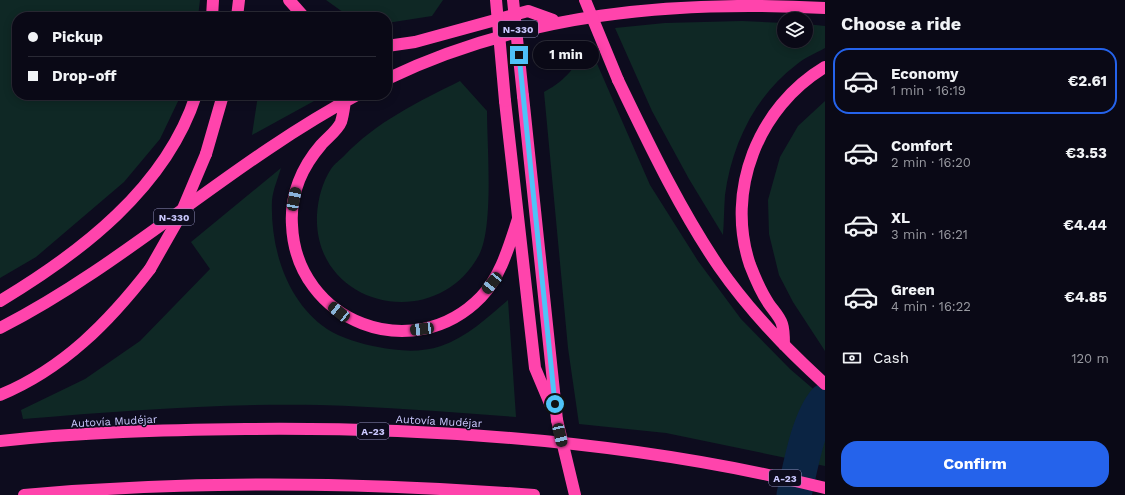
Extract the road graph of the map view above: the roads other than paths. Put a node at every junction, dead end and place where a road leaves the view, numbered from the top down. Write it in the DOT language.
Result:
graph roads {
  1 [pos="213,0"];
  2 [pos="239,0"];
  3 [pos="289,0"];
  4 [pos="496,0"];
  5 [pos="513,0"];
  6 [pos="585,0"];
  7 [pos="825,8"];
  8 [pos="212,12"];
  9 [pos="238,12"];
  10 [pos="300,12"];
  11 [pos="553,20"];
  12 [pos="392,45"];
  13 [pos="825,67"];
  14 [pos="392,77"];
  15 [pos="194,100"];
  16 [pos="222,100"];
  17 [pos="345,101"];
  18 [pos="518,219"];
  19 [pos="0,301"];
  20 [pos="0,328"];
  21 [pos="784,345"];
  22 [pos="825,384"];
  23 [pos="0,395"];
  24 [pos="557,420"];
  25 [pos="0,441"];
  26 [pos="825,488"];
  27 [pos="24,495"];
  28 [pos="534,495"];
  29 [pos="575,495"];
  1 -- 8 [label="highway"];
  2 -- 9 [label="highway"];
  3 -- 10 [label="highway"];
  4 -- 18 [label="highway, bridge"];
  5 -- 24 [label="highway, bridge"];
  6 -- 21 [label="highway, bridge"];
  7 -- 11 [label="highway, N-330"];
  11 -- 12 [label="highway"];
  11 -- 14 [label="highway, N-330"];
  13 -- 21 [label="highway"];
  15 -- 19 [label="highway"];
  16 -- 23 [label="highway, bridge"];
  17 -- 18 [label="highway"];
  17 -- 20 [label="highway, N-330"];
  18 -- 24 [label="highway"];
  21 -- 22 [label="highway"];
  24 -- 29 [label="highway, bridge"];
  25 -- 26 [label="highway, Autovía Mudéjar / A-23"];
  27 -- 28 [label="highway"];
}
